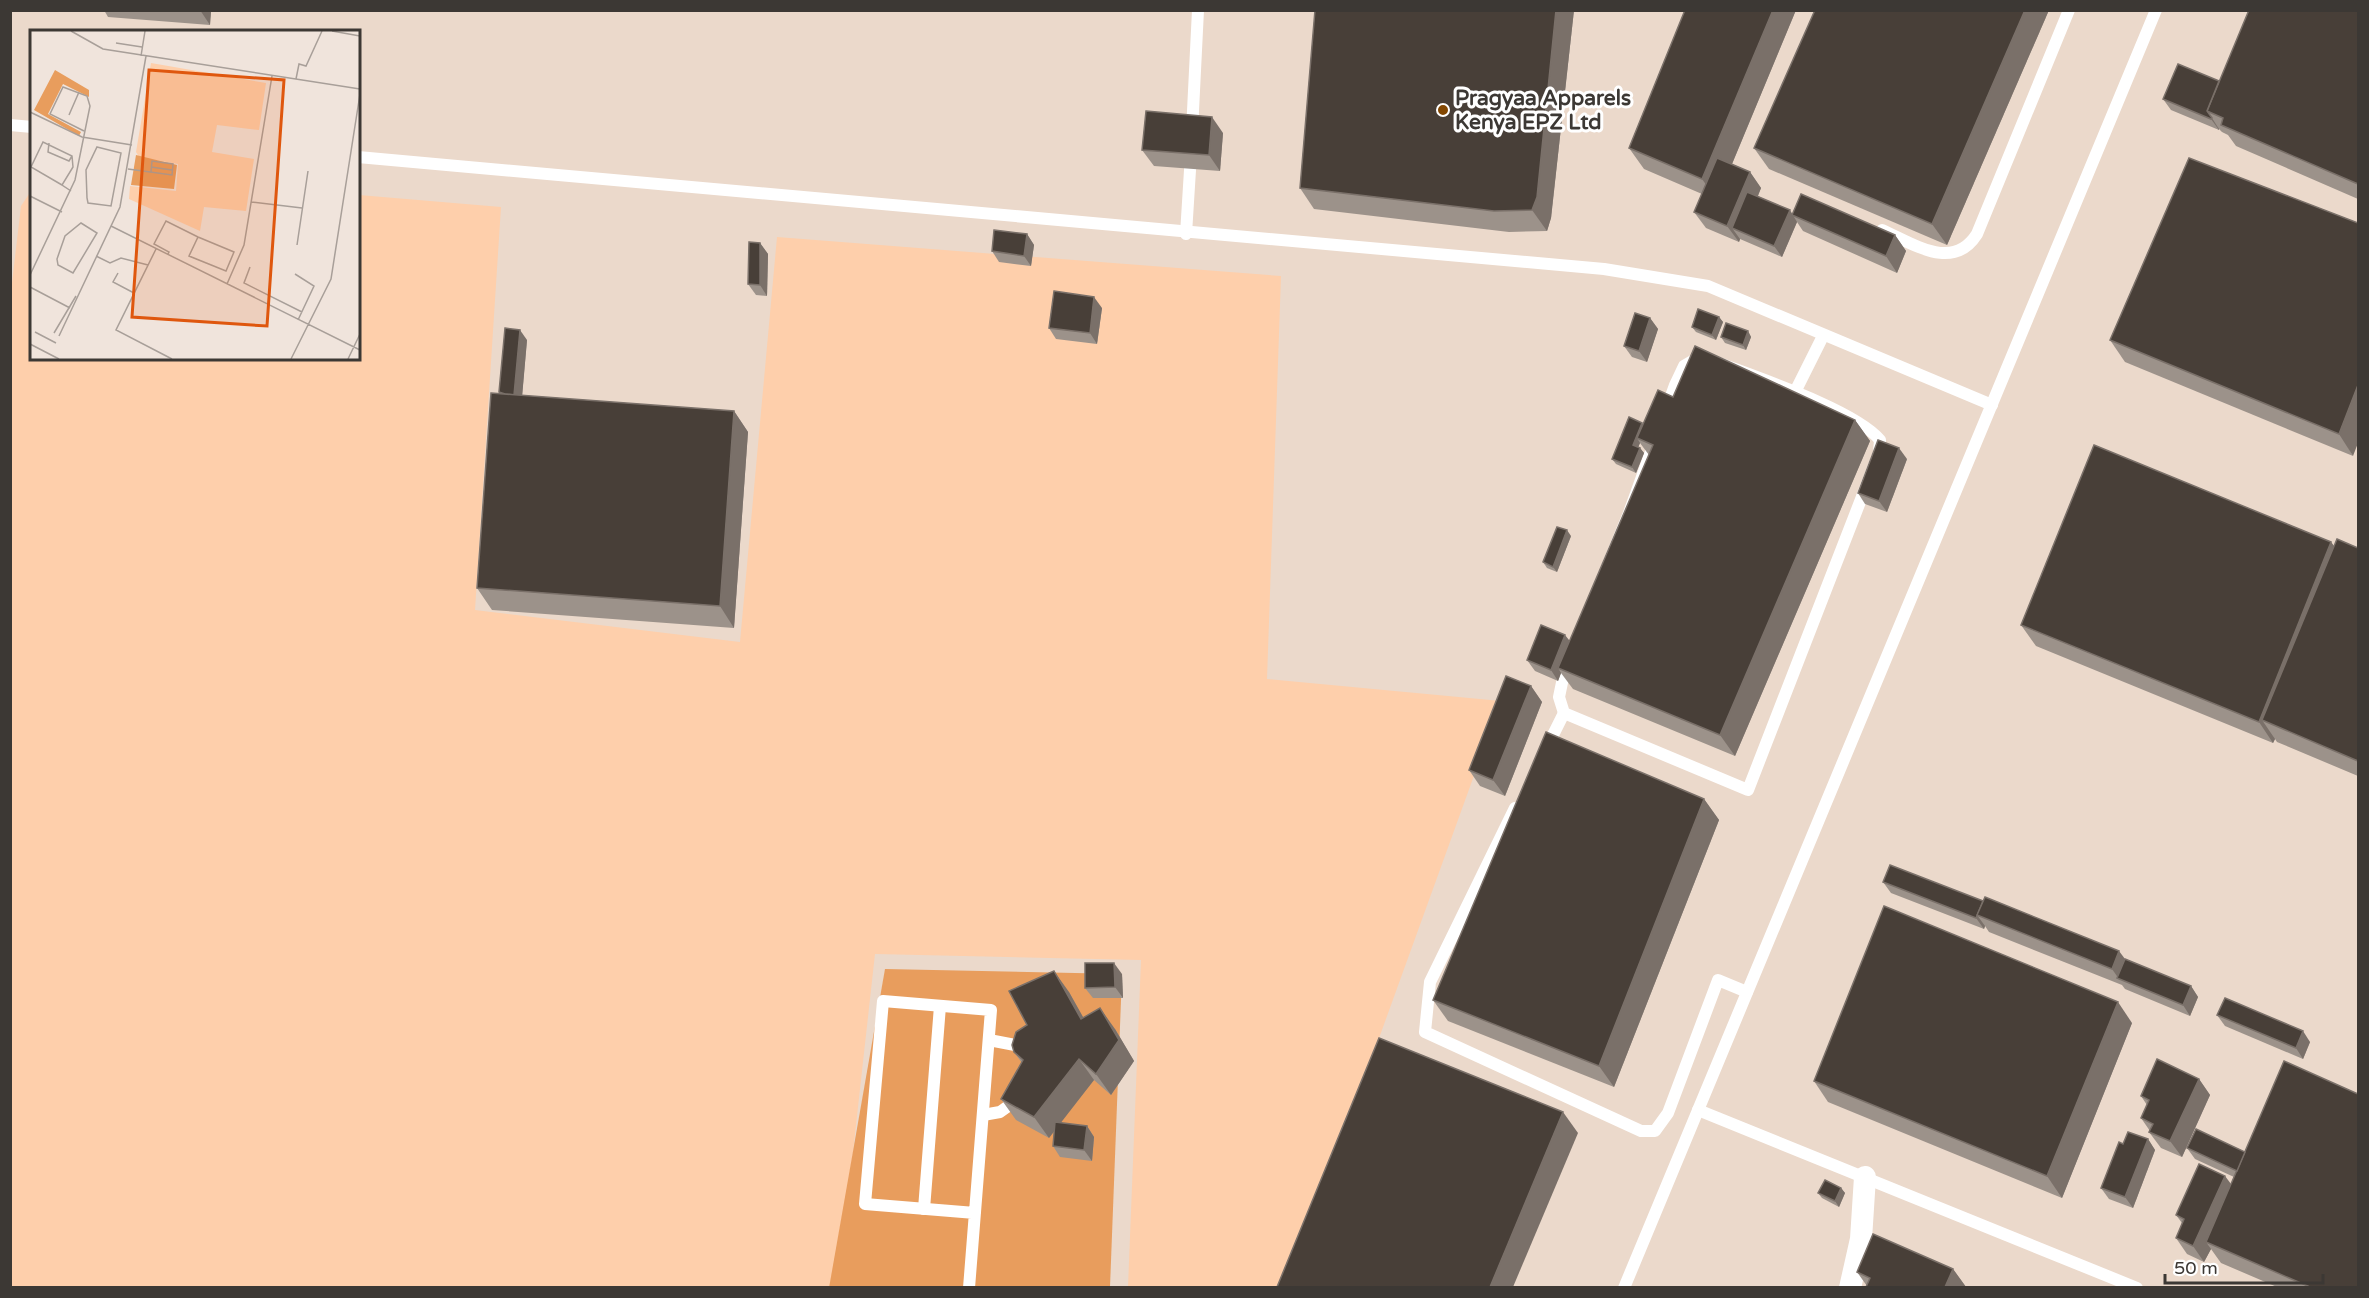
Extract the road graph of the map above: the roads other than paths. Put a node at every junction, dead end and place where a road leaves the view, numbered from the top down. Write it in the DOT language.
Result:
graph roads {
  1 [pos="1198,10"];
  2 [pos="2068,10"];
  3 [pos="2156,10"];
  4 [pos="10,125"];
  5 [pos="30,127"];
  6 [pos="360,157"];
  7 [pos="1865,223"];
  8 [pos="1186,234"];
  9 [pos="1823,336"];
  10 [pos="1795,392"];
  11 [pos="1992,405"];
  12 [pos="1564,713"];
  13 [pos="1538,763"];
  14 [pos="1523,793"];
  15 [pos="1747,992"];
  16 [pos="940,1006"];
  17 [pos="989,1040"];
  18 [pos="1026,1063"];
  19 [pos="1022,1092"];
  20 [pos="1698,1110"];
  21 [pos="983,1115"];
  22 [pos="1864,1177"];
  23 [pos="924,1209"];
  24 [pos="975,1213"];
  25 [pos="969,1287"];
  26 [pos="1624,1287"];
  27 [pos="1850,1287"];
  28 [pos="2137,1287"];
  1 -- 8 [label="lane"];
  2 -- 7 [label="lane"];
  3 -- 11 [label="lane"];
  4 -- 5 [label="lane"];
  6 -- 8 [label="lane"];
  8 -- 9 [label="lane"];
  9 -- 10 [label="lane"];
  9 -- 11 [label="lane"];
  10 -- 12 [label="lane"];
  10 -- 12 [label="lane"];
  11 -- 15 [label="lane"];
  12 -- 13 [label="lane"];
  14 -- 15 [label="lane"];
  15 -- 20 [label="lane"];
  16 -- 17 [label="lane"];
  16 -- 23 [label="lane"];
  16 -- 23 [label="lane"];
  17 -- 18 [label="lane"];
  17 -- 21 [label="lane"];
  19 -- 21 [label="lane"];
  20 -- 22 [label="lane"];
  20 -- 26 [label="lane"];
  21 -- 24 [label="lane"];
  22 -- 27 [label="street"];
  22 -- 28 [label="lane"];
  23 -- 24 [label="lane"];
  24 -- 25 [label="lane"];
}
